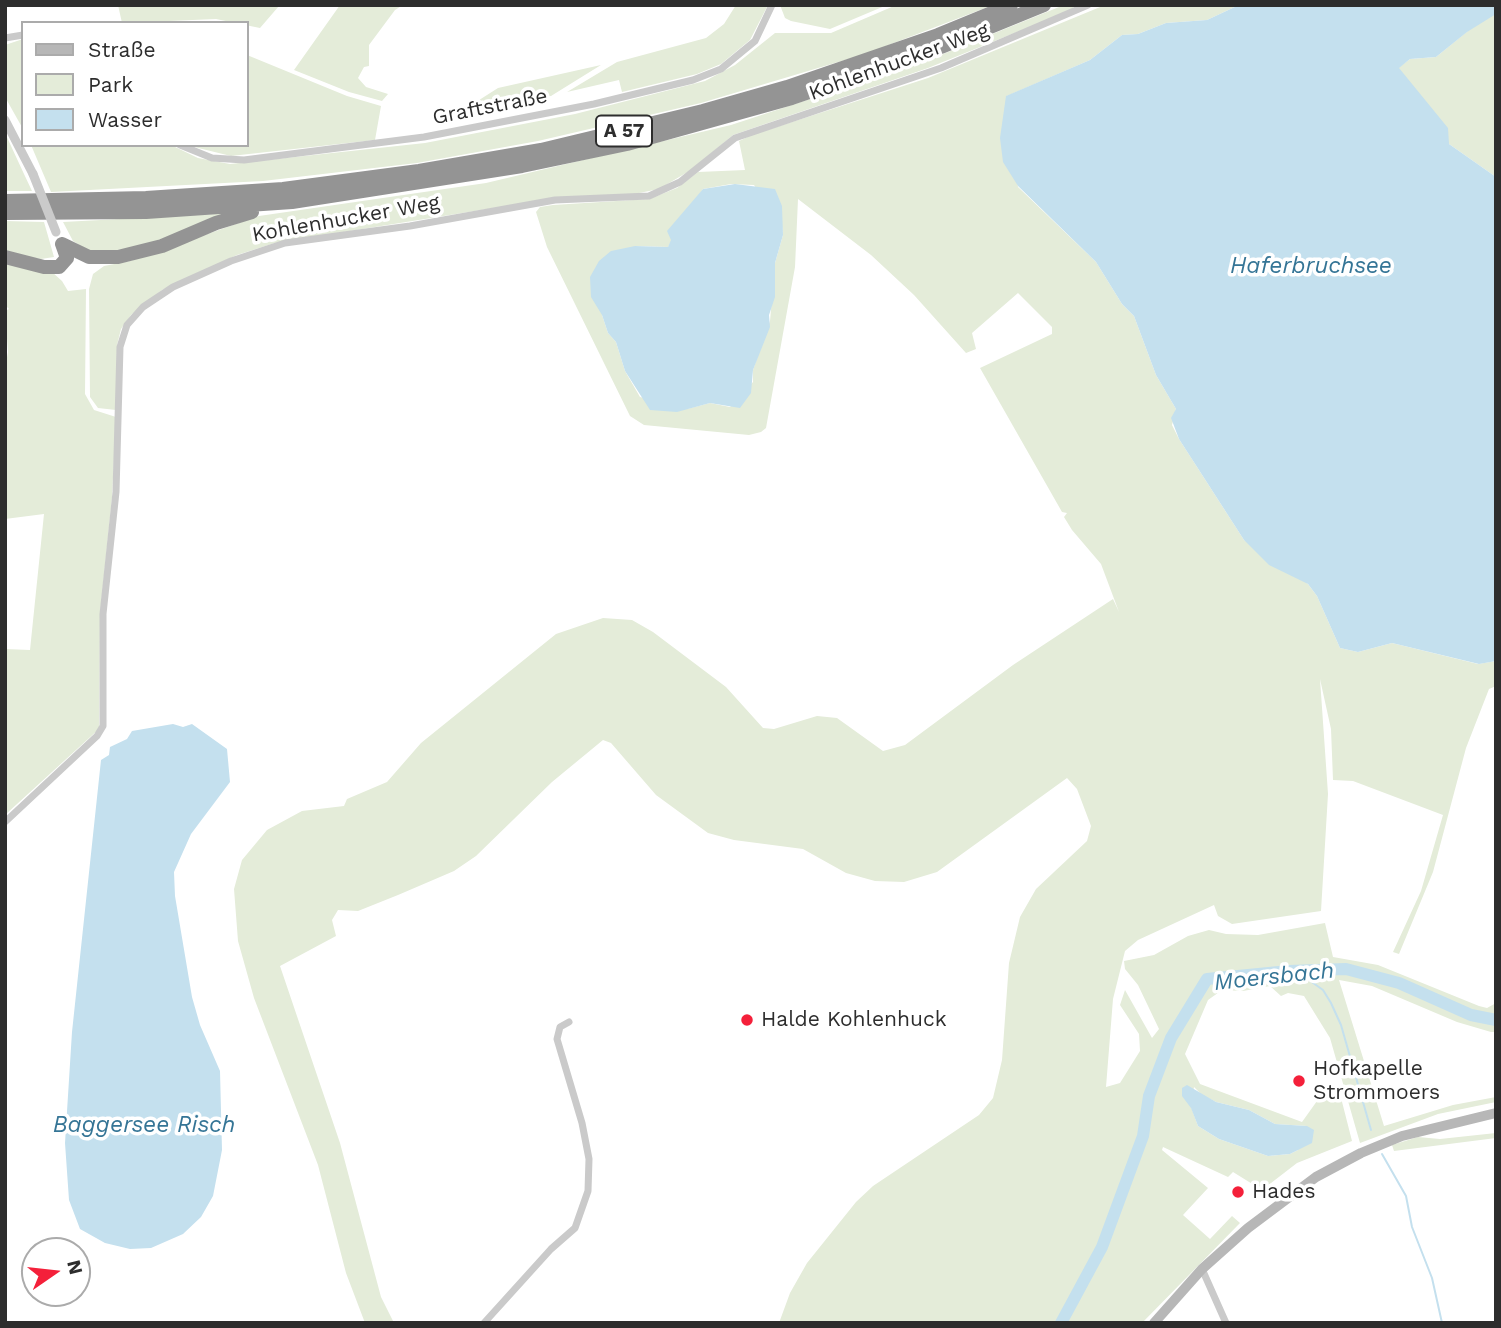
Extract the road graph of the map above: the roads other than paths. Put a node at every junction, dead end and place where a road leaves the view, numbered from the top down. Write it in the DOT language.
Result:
graph roads {
  1 [pos="772,5"];
  2 [pos="1011,5"];
  3 [pos="1044,5"];
  4 [pos="1088,5"];
  5 [pos="5,120"];
  6 [pos="184,147"];
  7 [pos="321,198"];
  8 [pos="5,201"];
  9 [pos="5,213"];
  10 [pos="59,238"];
  11 [pos="5,257"];
  12 [pos="5,822"];
  13 [pos="569,1022"];
  14 [pos="1496,1113"];
  15 [pos="1202,1269"];
  16 [pos="484,1323"];
  17 [pos="1154,1323"];
  18 [pos="1226,1323"];
  1 -- 6 [label="street, Graftstraße"];
  2 -- 8 [label="highway, A 57"];
  3 -- 7 [label="highway, A 57"];
  4 -- 12 [label="street, Kohlenhucker Weg"];
  5 -- 10 [label="street, bridge"];
  7 -- 9 [label="highway, A 57"];
  7 -- 10 [label="highway"];
  10 -- 11 [label="highway"];
  13 -- 16 [label="street"];
  14 -- 15 [label="main road"];
  15 -- 17 [label="main road"];
  15 -- 18 [label="street"];
}
